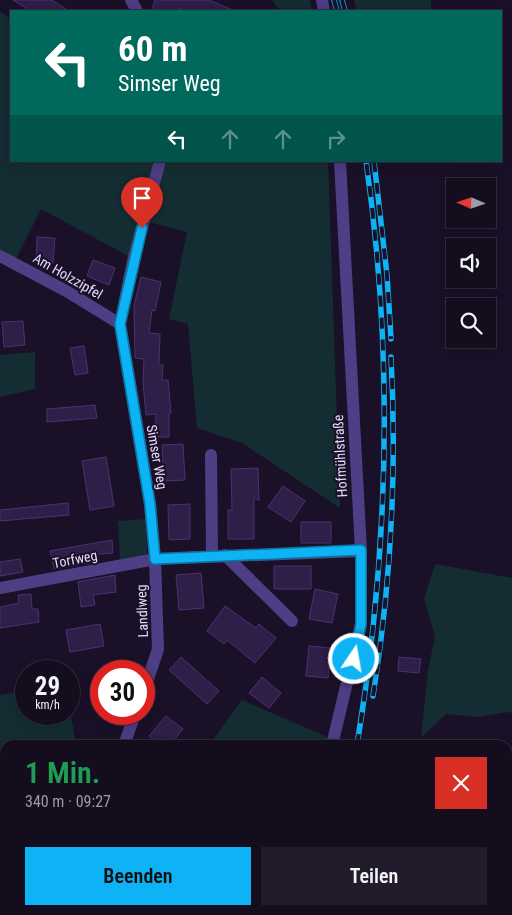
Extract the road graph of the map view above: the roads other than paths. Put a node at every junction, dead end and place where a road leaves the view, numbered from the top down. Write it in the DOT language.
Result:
graph roads {
  1 [pos="160,162"];
  2 [pos="340,162"];
  3 [pos="0,256"];
  4 [pos="120,324"];
  5 [pos="211,455"];
  6 [pos="361,550"];
  7 [pos="212,555"];
  8 [pos="225,555"];
  9 [pos="155,559"];
  10 [pos="0,588"];
  11 [pos="292,621"];
  12 [pos="154,660"];
  13 [pos="131,725"];
  14 [pos="126,740"];
  15 [pos="333,740"];
  1 -- 4 [label="street, Simser Weg"];
  2 -- 6 [label="street, Hofmühlstraße"];
  3 -- 4 [label="street, Am Holzzipfel"];
  4 -- 9 [label="street, Simser Weg"];
  5 -- 7 [label="street"];
  6 -- 8 [label="street"];
  6 -- 15 [label="street, Hofmühlstraße"];
  7 -- 8 [label="street"];
  7 -- 9 [label="street"];
  8 -- 11 [label="street"];
  9 -- 10 [label="street, Torfweg"];
  9 -- 12 [label="street, Landlweg"];
  13 -- 14 [label="street"];
}
